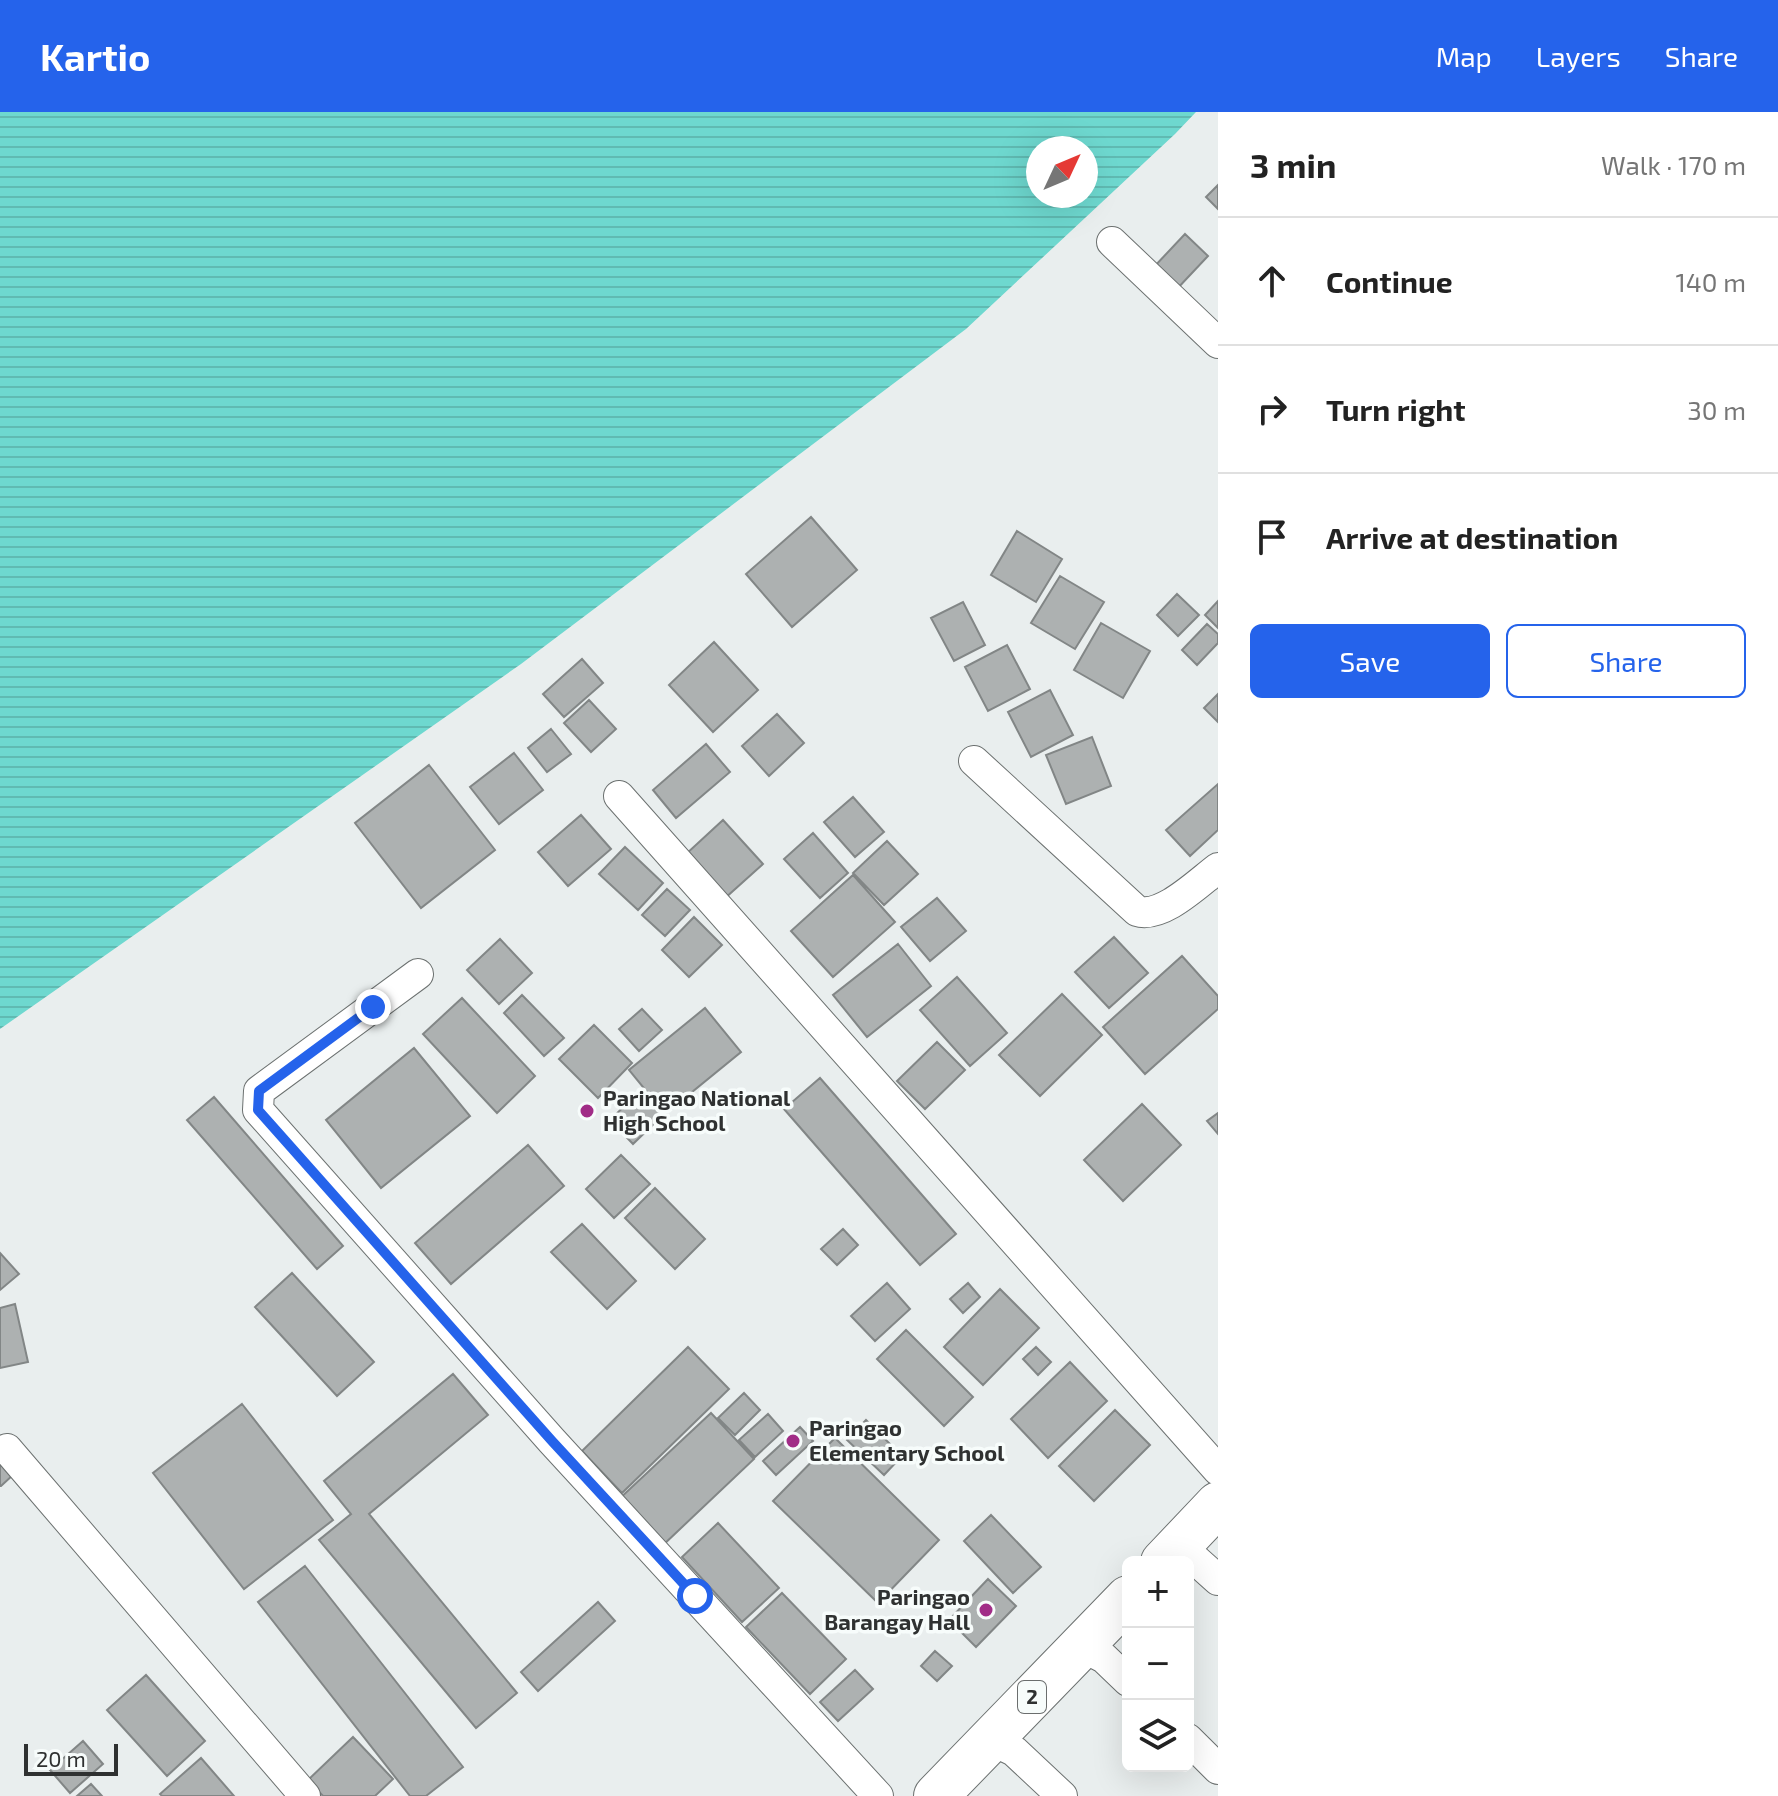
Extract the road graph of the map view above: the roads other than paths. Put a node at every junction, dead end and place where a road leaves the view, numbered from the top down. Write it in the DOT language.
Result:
graph roads {
  1 [pos="1112,242"];
  2 [pos="1218,343"];
  3 [pos="974,761"];
  4 [pos="619,796"];
  5 [pos="1218,868"];
  6 [pos="418,974"];
  7 [pos="7,1449"];
  8 [pos="1218,1470"];
  9 [pos="1218,1504"];
  10 [pos="1171,1553"];
  11 [pos="1218,1580"];
  12 [pos="1122,1604"];
  13 [pos="1081,1646"];
  14 [pos="1122,1675"];
  15 [pos="991,1740"];
  16 [pos="1194,1745"];
  17 [pos="1218,1769"];
  18 [pos="305,1796"];
  19 [pos="878,1796"];
  20 [pos="936,1796"];
  21 [pos="1062,1796"];
  1 -- 2 [label="street"];
  3 -- 5 [label="street"];
  4 -- 8 [label="street"];
  6 -- 19 [label="street"];
  7 -- 18 [label="street"];
  9 -- 10 [label="highway"];
  10 -- 11 [label="street"];
  12 -- 13 [label="highway, 2"];
  13 -- 14 [label="street"];
  13 -- 15 [label="highway, 2"];
  15 -- 20 [label="highway, 2"];
  15 -- 21 [label="street"];
  16 -- 17 [label="street"];
}
